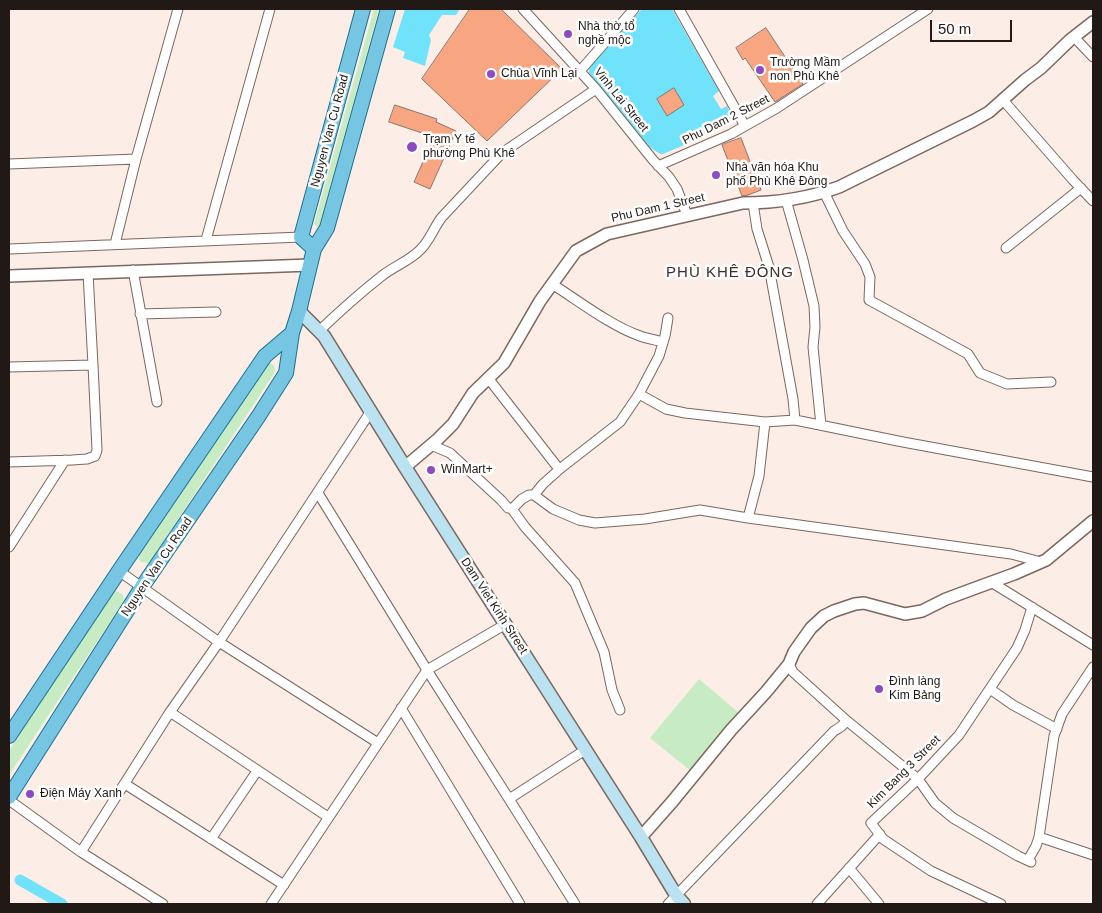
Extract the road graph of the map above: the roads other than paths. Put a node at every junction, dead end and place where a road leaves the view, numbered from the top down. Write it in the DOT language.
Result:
graph roads {
  1 [pos="178,9"];
  2 [pos="270,9"];
  3 [pos="363,9"];
  4 [pos="388,9"];
  5 [pos="523,9"];
  6 [pos="634,9"];
  7 [pos="679,9"];
  8 [pos="928,9"];
  9 [pos="1093,22"];
  10 [pos="1074,37"];
  11 [pos="1093,57"];
  12 [pos="580,70"];
  13 [pos="596,89"];
  14 [pos="1003,100"];
  15 [pos="745,126"];
  16 [pos="136,159"];
  17 [pos="9,164"];
  18 [pos="658,166"];
  19 [pos="1093,186"];
  20 [pos="1083,190"];
  21 [pos="824,192"];
  22 [pos="786,200"];
  23 [pos="1093,201"];
  24 [pos="753,203"];
  25 [pos="687,215"];
  26 [pos="301,237"];
  27 [pos="206,240"];
  28 [pos="115,244"];
  29 [pos="1006,248"];
  30 [pos="9,249"];
  31 [pos="314,249"];
  32 [pos="310,265"];
  33 [pos="133,270"];
  34 [pos="88,273"];
  35 [pos="9,276"];
  36 [pos="552,284"];
  37 [pos="216,312"];
  38 [pos="299,312"];
  39 [pos="140,314"];
  40 [pos="668,318"];
  41 [pos="319,331"];
  42 [pos="292,334"];
  43 [pos="663,342"];
  44 [pos="93,364"];
  45 [pos="9,367"];
  46 [pos="488,378"];
  47 [pos="1051,382"];
  48 [pos="639,394"];
  49 [pos="157,402"];
  50 [pos="371,411"];
  51 [pos="795,420"];
  52 [pos="766,422"];
  53 [pos="821,425"];
  54 [pos="431,445"];
  55 [pos="65,460"];
  56 [pos="9,462"];
  57 [pos="405,467"];
  58 [pos="559,469"];
  59 [pos="1093,477"];
  60 [pos="318,493"];
  61 [pos="534,495"];
  62 [pos="512,509"];
  63 [pos="748,518"];
  64 [pos="1093,521"];
  65 [pos="9,547"];
  66 [pos="1041,562"];
  67 [pos="119,571"];
  68 [pos="991,582"];
  69 [pos="142,587"];
  70 [pos="1032,607"];
  71 [pos="506,624"];
  72 [pos="219,642"];
  73 [pos="1093,645"];
  74 [pos="789,664"];
  75 [pos="1093,666"];
  76 [pos="427,670"];
  77 [pos="990,689"];
  78 [pos="401,708"];
  79 [pos="620,710"];
  80 [pos="170,712"];
  81 [pos="846,720"];
  82 [pos="1056,729"];
  83 [pos="9,736"];
  84 [pos="378,743"];
  85 [pos="585,750"];
  86 [pos="257,771"];
  87 [pos="918,779"];
  88 [pos="125,784"];
  89 [pos="9,797"];
  90 [pos="509,799"];
  91 [pos="9,800"];
  92 [pos="328,817"];
  93 [pos="880,834"];
  94 [pos="641,837"];
  95 [pos="1038,837"];
  96 [pos="211,839"];
  97 [pos="81,852"];
  98 [pos="1093,855"];
  99 [pos="849,868"];
  100 [pos="284,885"];
  101 [pos="676,901"];
  102 [pos="162,904"];
  103 [pos="271,904"];
  104 [pos="520,904"];
  105 [pos="575,904"];
  106 [pos="817,904"];
  107 [pos="879,904"];
  108 [pos="1001,904"];
  1 -- 16 [label="street"];
  2 -- 27 [label="street"];
  3 -- 26 [label="main road, Nguyen Van Cu Road"];
  4 -- 31 [label="main road, Nguyen Van Cu Road"];
  5 -- 12 [label="street, Vinh Lai Street"];
  6 -- 12 [label="street"];
  7 -- 15 [label="street"];
  8 -- 15 [label="street, Phu Dam 2 Street"];
  9 -- 10 [label="street, Phu Dam 1 Street"];
  10 -- 11 [label="street"];
  10 -- 14 [label="street, Phu Dam 1 Street"];
  12 -- 13 [label="street, Vinh Lai Street"];
  13 -- 18 [label="street, Vinh Lai Street"];
  13 -- 41 [label="street"];
  14 -- 20 [label="street"];
  14 -- 21 [label="street, Phu Dam 1 Street"];
  15 -- 18 [label="street, Phu Dam 2 Street"];
  16 -- 17 [label="street"];
  16 -- 28 [label="street"];
  18 -- 25 [label="street, Vinh Lai Street"];
  19 -- 20 [label="street"];
  20 -- 23 [label="street"];
  20 -- 29 [label="street"];
  21 -- 22 [label="street, Phu Dam 1 Street"];
  21 -- 47 [label="street"];
  22 -- 24 [label="street, Phu Dam 1 Street"];
  22 -- 53 [label="street"];
  24 -- 25 [label="street, Phu Dam 1 Street"];
  24 -- 51 [label="street"];
  25 -- 36 [label="street, Phu Dam 1 Street"];
  26 -- 27 [label="street"];
  26 -- 31 [label="main road"];
  27 -- 28 [label="street"];
  28 -- 30 [label="street"];
  31 -- 32 [label="main road, Nguyen Van Cu Road"];
  32 -- 33 [label="street"];
  32 -- 38 [label="main road, Nguyen Van Cu Road"];
  33 -- 34 [label="street"];
  33 -- 39 [label="street"];
  34 -- 35 [label="street"];
  34 -- 44 [label="street"];
  36 -- 43 [label="street"];
  36 -- 46 [label="street, Phu Dam 1 Street"];
  37 -- 39 [label="street"];
  38 -- 41 [label="main road, Dam Viet Kinh Street"];
  38 -- 42 [label="main road, Nguyen Van Cu Road"];
  39 -- 49 [label="street"];
  40 -- 43 [label="street"];
  41 -- 50 [label="main road, Dam Viet Kinh Street"];
  42 -- 67 [label="main road"];
  42 -- 69 [label="main road, Nguyen Van Cu Road"];
  43 -- 48 [label="street"];
  44 -- 45 [label="street"];
  44 -- 55 [label="street"];
  46 -- 54 [label="street, Phu Dam 1 Street"];
  46 -- 58 [label="street"];
  48 -- 52 [label="street"];
  48 -- 58 [label="street"];
  50 -- 57 [label="main road, Dam Viet Kinh Street"];
  50 -- 60 [label="street"];
  51 -- 52 [label="street"];
  51 -- 53 [label="street"];
  52 -- 63 [label="street"];
  53 -- 59 [label="street"];
  54 -- 57 [label="street, Phu Dam 1 Street"];
  54 -- 62 [label="street"];
  55 -- 56 [label="street"];
  55 -- 65 [label="street"];
  57 -- 71 [label="main road, Dam Viet Kinh Street"];
  58 -- 61 [label="street"];
  60 -- 72 [label="street"];
  60 -- 76 [label="street"];
  61 -- 62 [label="street"];
  61 -- 63 [label="street"];
  62 -- 79 [label="street"];
  63 -- 66 [label="street"];
  64 -- 66 [label="street"];
  66 -- 68 [label="street"];
  67 -- 69 [label="street"];
  67 -- 83 [label="main road"];
  68 -- 70 [label="street"];
  68 -- 74 [label="street"];
  69 -- 72 [label="street"];
  69 -- 89 [label="main road, Nguyen Van Cu Road"];
  70 -- 73 [label="street"];
  70 -- 77 [label="street, Kim Bang 3 Street"];
  71 -- 76 [label="street"];
  71 -- 85 [label="main road, Dam Viet Kinh Street"];
  72 -- 80 [label="street"];
  72 -- 84 [label="street"];
  74 -- 81 [label="street"];
  74 -- 94 [label="street"];
  75 -- 82 [label="street"];
  76 -- 78 [label="street"];
  76 -- 90 [label="street"];
  77 -- 82 [label="street"];
  77 -- 87 [label="street, Kim Bang 3 Street"];
  78 -- 84 [label="street"];
  78 -- 104 [label="street"];
  80 -- 86 [label="street"];
  80 -- 88 [label="street"];
  81 -- 87 [label="street"];
  81 -- 101 [label="street"];
  82 -- 95 [label="street"];
  84 -- 92 [label="street"];
  85 -- 90 [label="street"];
  85 -- 94 [label="main road, Dam Viet Kinh Street"];
  86 -- 92 [label="street"];
  86 -- 96 [label="street"];
  87 -- 93 [label="street, Kim Bang 3 Street"];
  87 -- 95 [label="street"];
  88 -- 96 [label="street"];
  88 -- 97 [label="street"];
  90 -- 105 [label="street"];
  91 -- 97 [label="street"];
  92 -- 100 [label="street"];
  93 -- 99 [label="street"];
  93 -- 108 [label="street"];
  94 -- 101 [label="main road, Dam Viet Kinh Street"];
  95 -- 98 [label="street"];
  96 -- 100 [label="street"];
  97 -- 102 [label="street"];
  99 -- 106 [label="street"];
  99 -- 107 [label="street"];
  100 -- 103 [label="street"];
}
